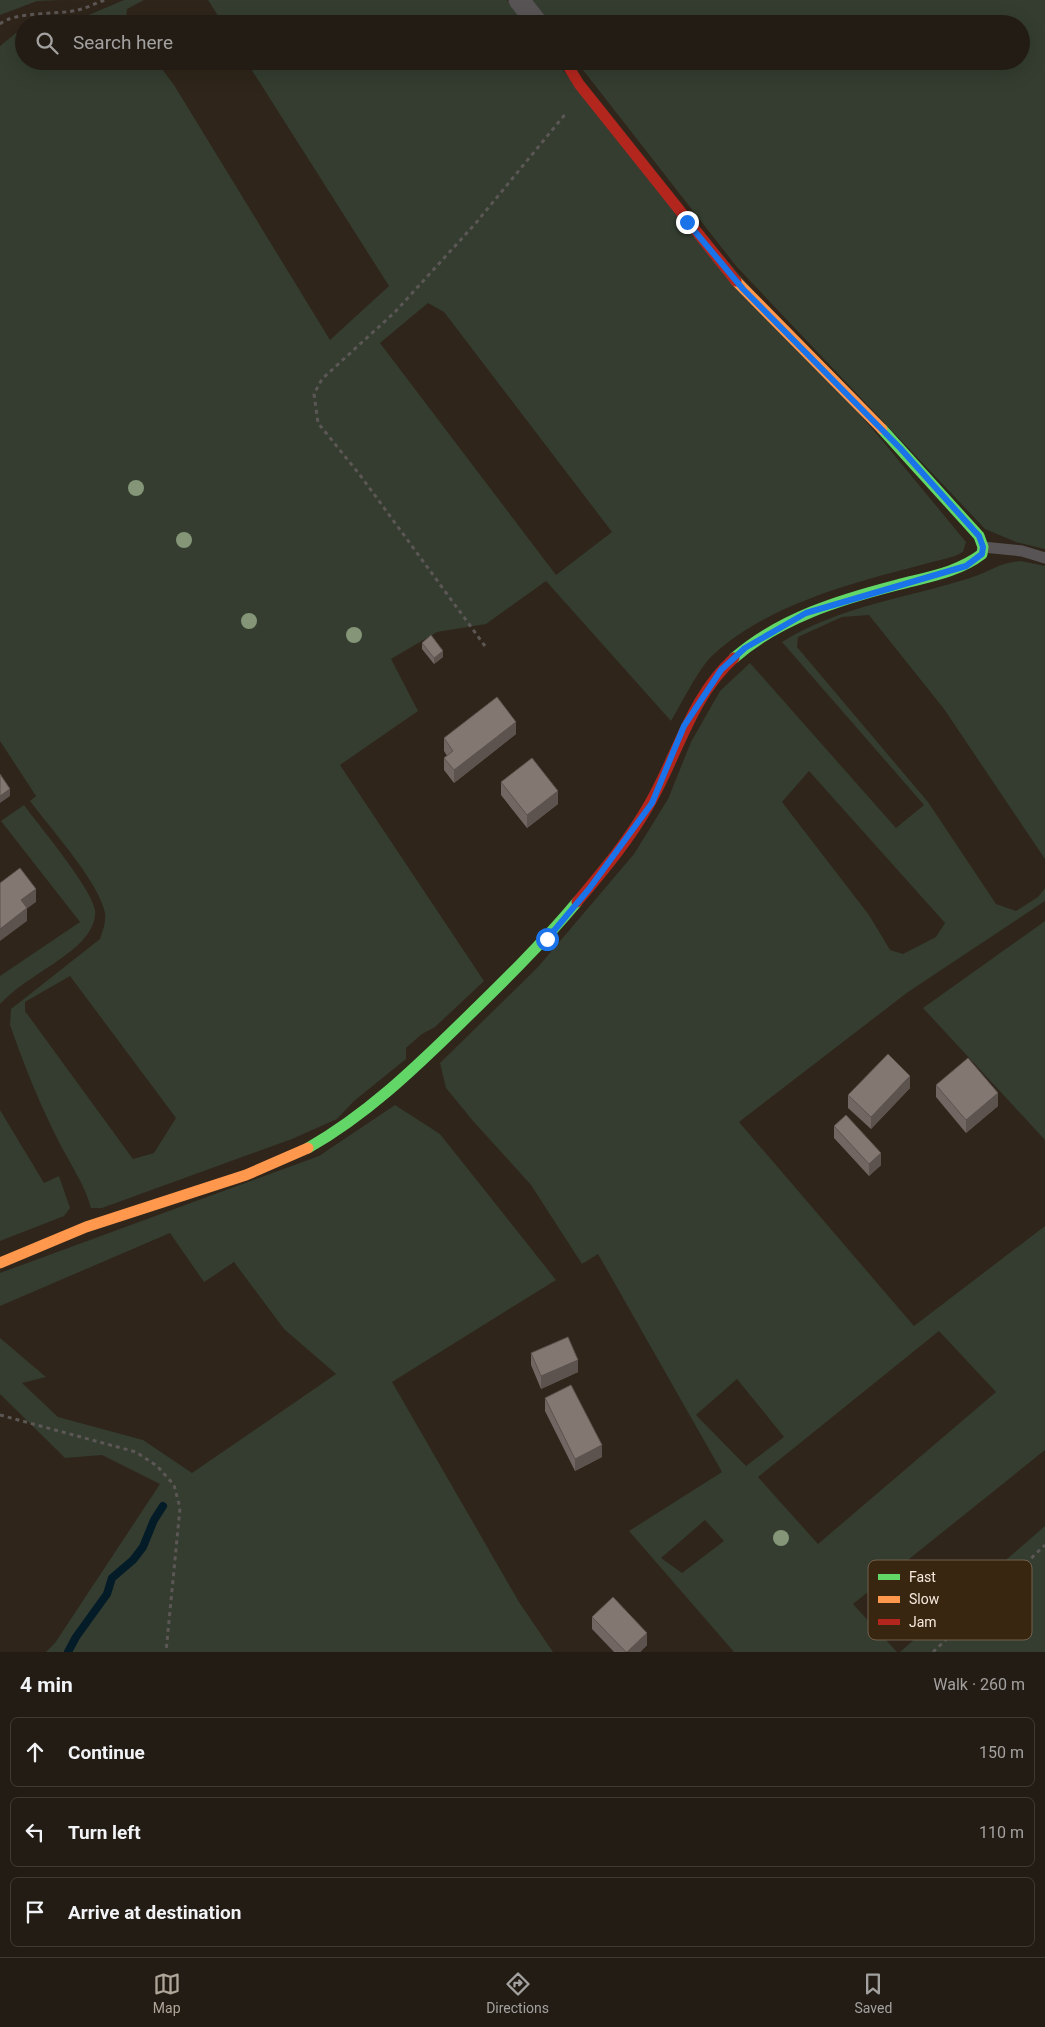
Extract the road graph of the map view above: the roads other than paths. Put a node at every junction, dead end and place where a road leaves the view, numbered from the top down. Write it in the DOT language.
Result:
graph roads {
  1 [pos="519,0"];
  2 [pos="531,15"];
  3 [pos="570,70"];
  4 [pos="983,547"];
  5 [pos="1045,558"];
  6 [pos="0,1263"];
  1 -- 2 [label="street"];
  3 -- 4 [label="street"];
  4 -- 5 [label="lane"];
  4 -- 6 [label="street"];
}
